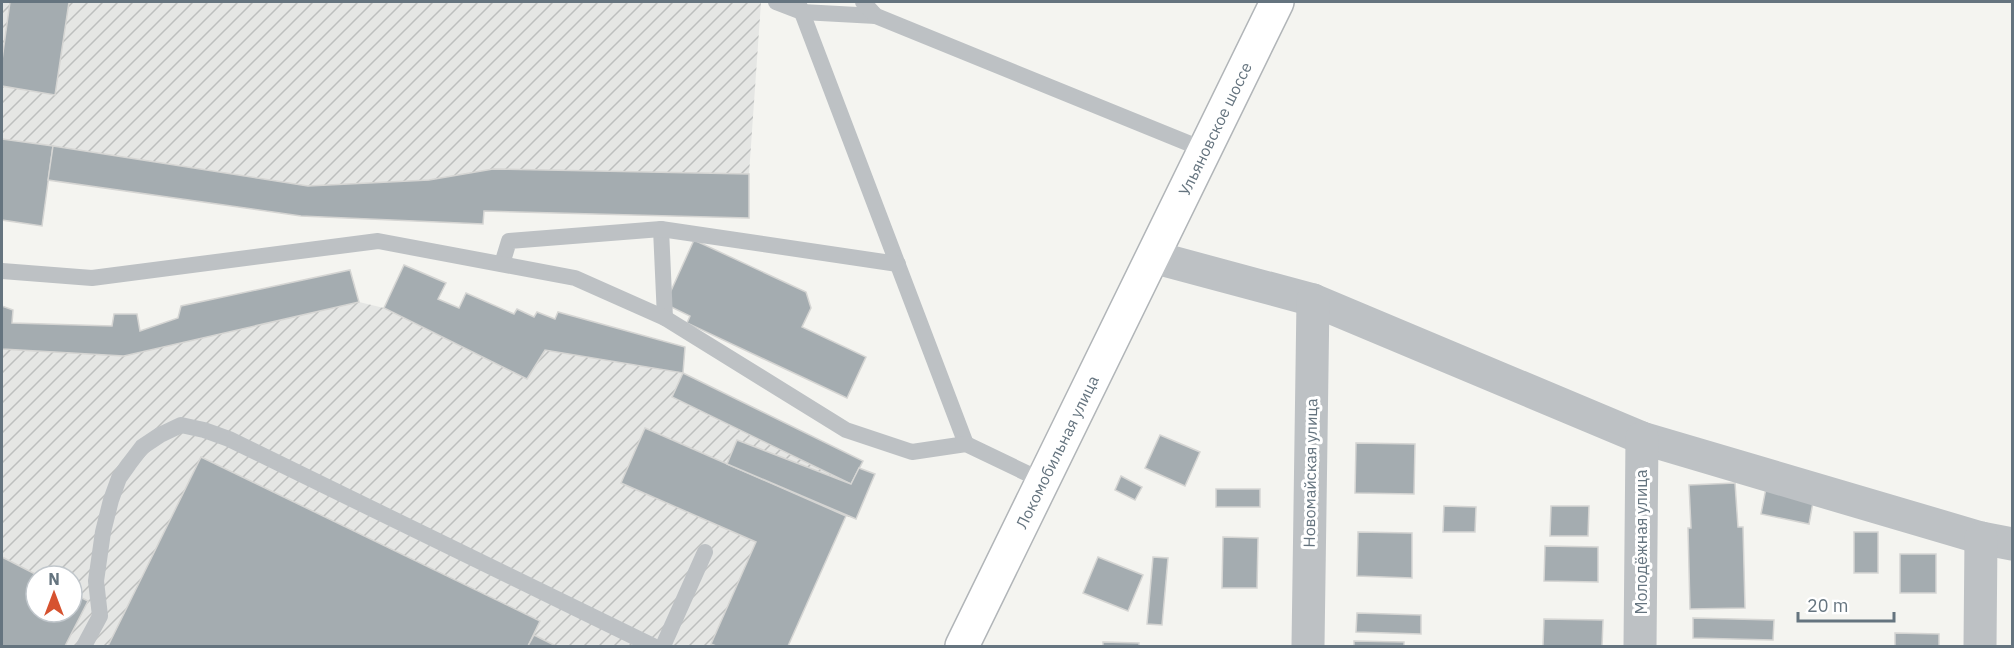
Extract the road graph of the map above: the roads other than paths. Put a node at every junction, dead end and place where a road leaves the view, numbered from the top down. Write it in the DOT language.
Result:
graph roads {
  1 [pos="776,2"];
  2 [pos="863,2"];
  3 [pos="1277,2"];
  4 [pos="800,7"];
  5 [pos="876,16"];
  6 [pos="1205,150"];
  7 [pos="661,230"];
  8 [pos="1153,257"];
  9 [pos="502,264"];
  10 [pos="898,264"];
  11 [pos="2,271"];
  12 [pos="1313,300"];
  13 [pos="665,318"];
  14 [pos="1642,438"];
  15 [pos="966,444"];
  16 [pos="1043,481"];
  17 [pos="1981,538"];
  18 [pos="2013,544"];
  19 [pos="705,552"];
  20 [pos="84,646"];
  21 [pos="653,646"];
  22 [pos="663,646"];
  23 [pos="962,646"];
  24 [pos="1308,646"];
  25 [pos="1640,646"];
  26 [pos="1980,646"];
  1 -- 4 [label="lane"];
  2 -- 5 [label="lane"];
  3 -- 6 [label="main road, Ульяновское шоссе"];
  4 -- 5 [label="lane"];
  4 -- 10 [label="lane"];
  5 -- 6 [label="lane"];
  6 -- 8 [label="main road, Ульяновское шоссе"];
  7 -- 9 [label="lane"];
  7 -- 10 [label="lane"];
  7 -- 13 [label="lane"];
  8 -- 12 [label="street"];
  8 -- 16 [label="main road, Локомобильная улица"];
  9 -- 11 [label="lane"];
  9 -- 13 [label="lane"];
  10 -- 15 [label="lane"];
  12 -- 14 [label="street"];
  12 -- 24 [label="street, Новомайская улица"];
  13 -- 15 [label="lane"];
  14 -- 17 [label="street"];
  14 -- 25 [label="street, Молодёжная улица"];
  15 -- 16 [label="lane"];
  16 -- 23 [label="main road, Локомобильная улица"];
  17 -- 18 [label="street"];
  17 -- 26 [label="street"];
  19 -- 22 [label="lane"];
  20 -- 21 [label="lane"];
}
